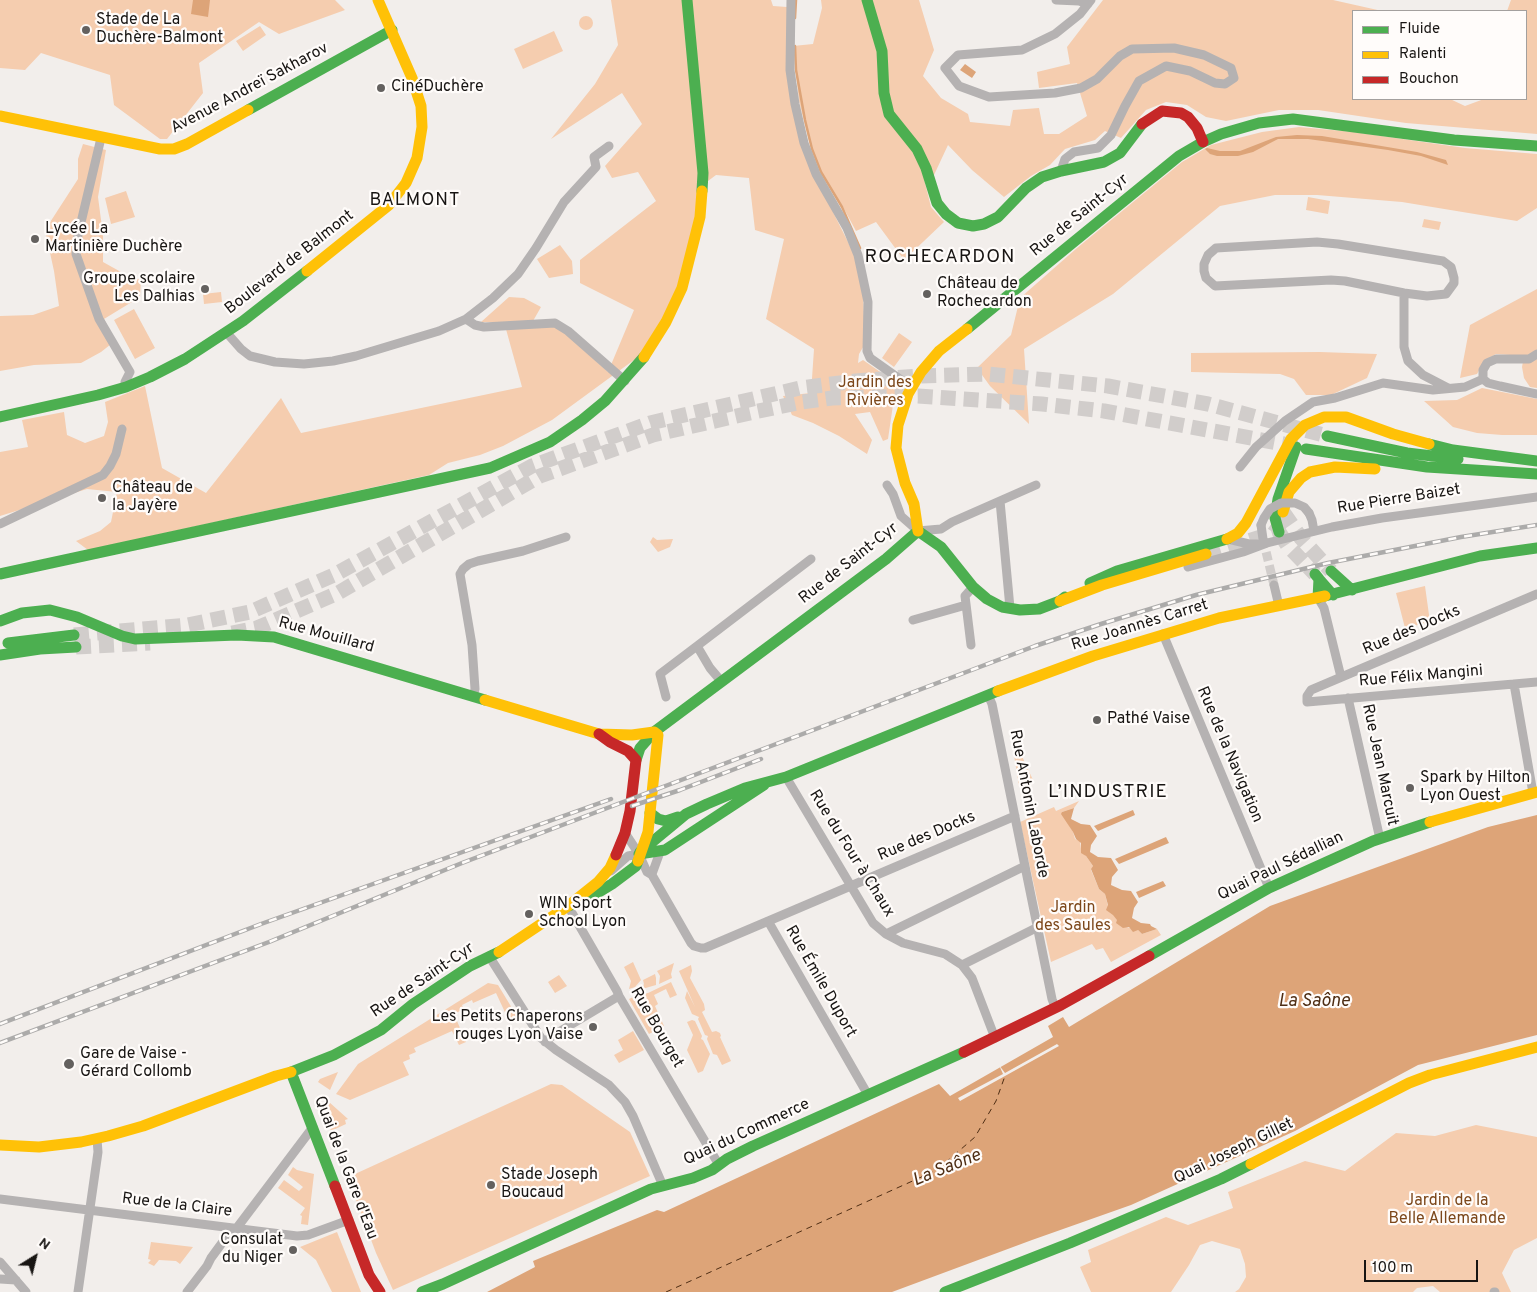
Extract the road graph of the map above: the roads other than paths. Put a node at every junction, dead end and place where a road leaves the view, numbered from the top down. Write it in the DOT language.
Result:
graph roads {
  1 [pos="378,0"];
  2 [pos="687,0"];
  3 [pos="791,0"];
  4 [pos="867,0"];
  5 [pos="1056,0"];
  6 [pos="1090,2"];
  7 [pos="392,30"];
  8 [pos="0,116"];
  9 [pos="101,138"];
  10 [pos="1203,142"];
  11 [pos="609,146"];
  12 [pos="1537,146"];
  13 [pos="1061,171"];
  14 [pos="1404,293"];
  15 [pos="466,319"];
  16 [pos="226,332"];
  17 [pos="1537,354"];
  18 [pos="1483,379"];
  19 [pos="625,381"];
  20 [pos="125,382"];
  21 [pos="911,387"];
  22 [pos="1448,388"];
  23 [pos="1537,394"];
  24 [pos="0,417"];
  25 [pos="1375,428"];
  26 [pos="122,429"];
  27 [pos="1327,436"];
  28 [pos="1306,449"];
  29 [pos="1537,461"];
  30 [pos="1240,467"];
  31 [pos="1490,472"];
  32 [pos="1537,474"];
  33 [pos="887,485"];
  34 [pos="1036,485"];
  35 [pos="1537,496"];
  36 [pos="1000,501"];
  37 [pos="1283,512"];
  38 [pos="0,524"];
  39 [pos="918,531"];
  40 [pos="1314,531"];
  41 [pos="1279,532"];
  42 [pos="566,537"];
  43 [pos="1227,539"];
  44 [pos="1265,541"];
  45 [pos="1537,548"];
  46 [pos="1206,554"];
  47 [pos="811,559"];
  48 [pos="1331,571"];
  49 [pos="2,575"];
  50 [pos="1274,585"];
  51 [pos="973,587"];
  52 [pos="1352,590"];
  53 [pos="1537,594"];
  54 [pos="1333,595"];
  55 [pos="1318,598"];
  56 [pos="1060,601"];
  57 [pos="966,605"];
  58 [pos="1279,606"];
  59 [pos="1010,608"];
  60 [pos="3,618"];
  61 [pos="913,620"];
  62 [pos="1162,634"];
  63 [pos="0,636"];
  64 [pos="75,641"];
  65 [pos="0,645"];
  66 [pos="971,645"];
  67 [pos="697,646"];
  68 [pos="64,647"];
  69 [pos="0,655"];
  70 [pos="0,663"];
  71 [pos="1341,678"];
  72 [pos="722,681"];
  73 [pos="1537,682"];
  74 [pos="1514,684"];
  75 [pos="988,695"];
  76 [pos="473,697"];
  77 [pos="666,697"];
  78 [pos="1348,698"];
  79 [pos="1307,702"];
  80 [pos="654,732"];
  81 [pos="599,734"];
  82 [pos="636,760"];
  83 [pos="786,776"];
  84 [pos="768,783"];
  85 [pos="1535,793"];
  86 [pos="707,804"];
  87 [pos="650,813"];
  88 [pos="686,814"];
  89 [pos="1015,816"];
  90 [pos="715,818"];
  91 [pos="626,833"];
  92 [pos="1380,839"];
  93 [pos="660,852"];
  94 [pos="639,854"];
  95 [pos="1025,866"];
  96 [pos="652,874"];
  97 [pos="598,882"];
  98 [pos="851,886"];
  99 [pos="1269,888"];
  100 [pos="568,906"];
  101 [pos="768,921"];
  102 [pos="1038,927"];
  103 [pos="886,934"];
  104 [pos="489,956"];
  105 [pos="962,965"];
  106 [pos="619,996"];
  107 [pos="1055,1007"];
  108 [pos="995,1038"];
  109 [pos="545,1042"];
  110 [pos="1537,1047"];
  111 [pos="291,1072"];
  112 [pos="868,1095"];
  113 [pos="313,1127"];
  114 [pos="97,1139"];
  115 [pos="0,1145"];
  116 [pos="719,1165"];
  117 [pos="663,1186"];
  118 [pos="0,1199"];
  119 [pos="90,1210"];
  120 [pos="349,1220"];
  121 [pos="236,1228"];
  122 [pos="0,1262"];
  123 [pos="369,1275"];
  124 [pos="0,1279"];
  125 [pos="16,1280"];
  126 [pos="26,1292"];
  127 [pos="78,1292"];
  128 [pos="188,1292"];
  129 [pos="372,1292"];
  130 [pos="380,1292"];
  131 [pos="422,1292"];
  132 [pos="945,1292"];
  1 -- 7 [label="main road, Boulevard de Balmont"];
  2 -- 19 [label="main road"];
  3 -- 21 [label="street"];
  4 -- 13 [label="main road"];
  5 -- 6 [label="street"];
  6 -- 13 [label="street"];
  7 -- 9 [label="main road, Avenue Andreï Sakharov"];
  7 -- 16 [label="main road, Boulevard de Balmont"];
  8 -- 9 [label="main road, Avenue Andreï Sakharov"];
  9 -- 20 [label="street"];
  10 -- 12 [label="main road, Rue de Saint-Cyr"];
  10 -- 13 [label="main road"];
  10 -- 21 [label="main road, Rue de Saint-Cyr"];
  11 -- 15 [label="street"];
  14 -- 14 [label="street"];
  14 -- 22 [label="street"];
  15 -- 16 [label="street"];
  15 -- 19 [label="street"];
  16 -- 24 [label="main road, Boulevard de Balmont"];
  17 -- 18 [label="street"];
  18 -- 22 [label="street"];
  18 -- 23 [label="street"];
  19 -- 49 [label="main road"];
  21 -- 39 [label="main road, Rue de Saint-Cyr"];
  22 -- 30 [label="street"];
  25 -- 29 [label="main road"];
  25 -- 41 [label="main road"];
  25 -- 43 [label="main road"];
  26 -- 38 [label="street"];
  27 -- 29 [label="main road"];
  28 -- 31 [label="main road"];
  31 -- 32 [label="main road"];
  31 -- 37 [label="main road"];
  33 -- 39 [label="street"];
  34 -- 36 [label="street"];
  35 -- 40 [label="street, Rue Pierre Baizet"];
  36 -- 39 [label="street"];
  36 -- 59 [label="street"];
  39 -- 51 [label="main road, Rue Pierre Baizet"];
  39 -- 72 [label="main road, Rue de Saint-Cyr"];
  40 -- 44 [label="street, Rue Pierre Baizet"];
  40 -- 44 [label="street, bridge"];
  42 -- 76 [label="street"];
  43 -- 44 [label="street, Rue Pierre Baizet"];
  43 -- 56 [label="main road, Rue Pierre Baizet"];
  44 -- 56 [label="street, Rue Pierre Baizet"];
  45 -- 52 [label="main road, Rue Joannès Carret"];
  46 -- 56 [label="main road"];
  47 -- 67 [label="street"];
  48 -- 52 [label="main road"];
  50 -- 58 [label="street"];
  51 -- 57 [label="street"];
  51 -- 59 [label="main road, Rue Pierre Baizet"];
  52 -- 54 [label="main road, Rue Joannès Carret"];
  53 -- 71 [label="street, Rue des Docks"];
  54 -- 55 [label="main road, Rue Joannès Carret"];
  54 -- 55 [label="main road"];
  55 -- 58 [label="main road, Rue Joannès Carret"];
  55 -- 71 [label="street"];
  56 -- 59 [label="main road, Rue Pierre Baizet"];
  57 -- 61 [label="street"];
  57 -- 66 [label="street"];
  58 -- 62 [label="main road, Rue Joannès Carret"];
  60 -- 76 [label="main road, Rue Mouillard"];
  62 -- 75 [label="main road, Rue Joannès Carret"];
  62 -- 99 [label="street, Rue de la Navigation"];
  63 -- 64 [label="main road"];
  64 -- 65 [label="main road"];
  64 -- 68 [label="main road"];
  67 -- 72 [label="street"];
  67 -- 77 [label="street"];
  68 -- 69 [label="main road"];
  68 -- 70 [label="main road"];
  71 -- 79 [label="street, Rue des Docks"];
  72 -- 80 [label="main road, Rue de Saint-Cyr"];
  73 -- 74 [label="street, Rue Félix Mangini"];
  74 -- 78 [label="street, Rue Félix Mangini"];
  74 -- 85 [label="street"];
  75 -- 83 [label="main road, Rue Joannès Carret"];
  75 -- 89 [label="street, Rue Antonin Laborde"];
  76 -- 81 [label="main road, Rue Mouillard"];
  78 -- 79 [label="street, Rue Félix Mangini"];
  78 -- 92 [label="street, Rue Jean Marcuit"];
  80 -- 81 [label="main road, Rue Mouillard"];
  80 -- 82 [label="main road, Rue de Saint-Cyr"];
  80 -- 87 [label="main road, Rue de Saint-Cyr"];
  81 -- 82 [label="main road, Rue Mouillard"];
  82 -- 91 [label="main road, Rue de Saint-Cyr"];
  83 -- 84 [label="main road, Rue Joannès Carret"];
  83 -- 98 [label="street, Rue du Four à Chaux"];
  84 -- 86 [label="main road, Rue Joannès Carret"];
  84 -- 90 [label="main road, Rue Joannès Carret"];
  85 -- 92 [label="main road, Quai Paul Sédallian"];
  86 -- 88 [label="main road, Rue Joannès Carret"];
  86 -- 90 [label="street"];
  87 -- 88 [label="main road"];
  87 -- 94 [label="main road, Rue de Saint-Cyr"];
  88 -- 94 [label="main road, Rue Joannès Carret"];
  89 -- 95 [label="street, Rue Antonin Laborde"];
  89 -- 98 [label="street, Rue des Docks"];
  90 -- 93 [label="main road, Rue Joannès Carret"];
  91 -- 94 [label="street"];
  91 -- 97 [label="main road, Rue de Saint-Cyr"];
  92 -- 99 [label="main road, Quai Paul Sédallian"];
  93 -- 94 [label="main road, Rue Joannès Carret"];
  93 -- 96 [label="street"];
  94 -- 96 [label="street, Rue Émile Duport"];
  94 -- 97 [label="street, Rue de Saint-Cyr"];
  94 -- 100 [label="main road, Rue de Saint-Cyr"];
  95 -- 102 [label="street, Rue Antonin Laborde"];
  95 -- 103 [label="street"];
  96 -- 101 [label="street, Rue Émile Duport"];
  97 -- 100 [label="main road, Rue de Saint-Cyr"];
  98 -- 101 [label="street, Rue des Docks"];
  98 -- 103 [label="street, Rue du Four à Chaux"];
  99 -- 107 [label="main road, Quai Paul Sédallian"];
  100 -- 104 [label="main road, Rue de Saint-Cyr"];
  100 -- 106 [label="street, Rue Bourget"];
  101 -- 112 [label="street, Rue Émile Duport"];
  102 -- 105 [label="street"];
  102 -- 107 [label="street, Rue Antonin Laborde"];
  103 -- 105 [label="street, Rue du Four à Chaux"];
  104 -- 109 [label="street"];
  104 -- 111 [label="main road, Rue de Saint-Cyr"];
  105 -- 108 [label="street, Rue du Four à Chaux"];
  106 -- 109 [label="street"];
  106 -- 116 [label="street, Rue Bourget"];
  107 -- 108 [label="main road, Quai du Commerce"];
  108 -- 112 [label="main road, Quai du Commerce"];
  109 -- 117 [label="street"];
  110 -- 132 [label="main road, Quai Joseph Gillet"];
  111 -- 113 [label="main road, Quai de la Gare d'Eau"];
  111 -- 114 [label="main road, Rue de Saint-Cyr"];
  112 -- 116 [label="main road, Quai du Commerce"];
  113 -- 120 [label="main road, Quai de la Gare d'Eau"];
  113 -- 121 [label="street"];
  114 -- 115 [label="main road, Rue de Saint-Cyr"];
  114 -- 119 [label="street"];
  116 -- 117 [label="main road, Quai du Commerce"];
  117 -- 131 [label="main road, Quai du Commerce"];
  118 -- 119 [label="street, Rue de la Claire"];
  119 -- 121 [label="street, Rue de la Claire"];
  119 -- 127 [label="street"];
  120 -- 121 [label="street, Rue de la Claire"];
  120 -- 123 [label="main road, Quai de la Gare d'Eau"];
  121 -- 128 [label="street"];
  122 -- 125 [label="street"];
  123 -- 129 [label="main road, Quai de la Gare d'Eau"];
  123 -- 130 [label="main road, Quai de la Gare d'Eau"];
  124 -- 125 [label="street"];
  125 -- 126 [label="street"];
}
